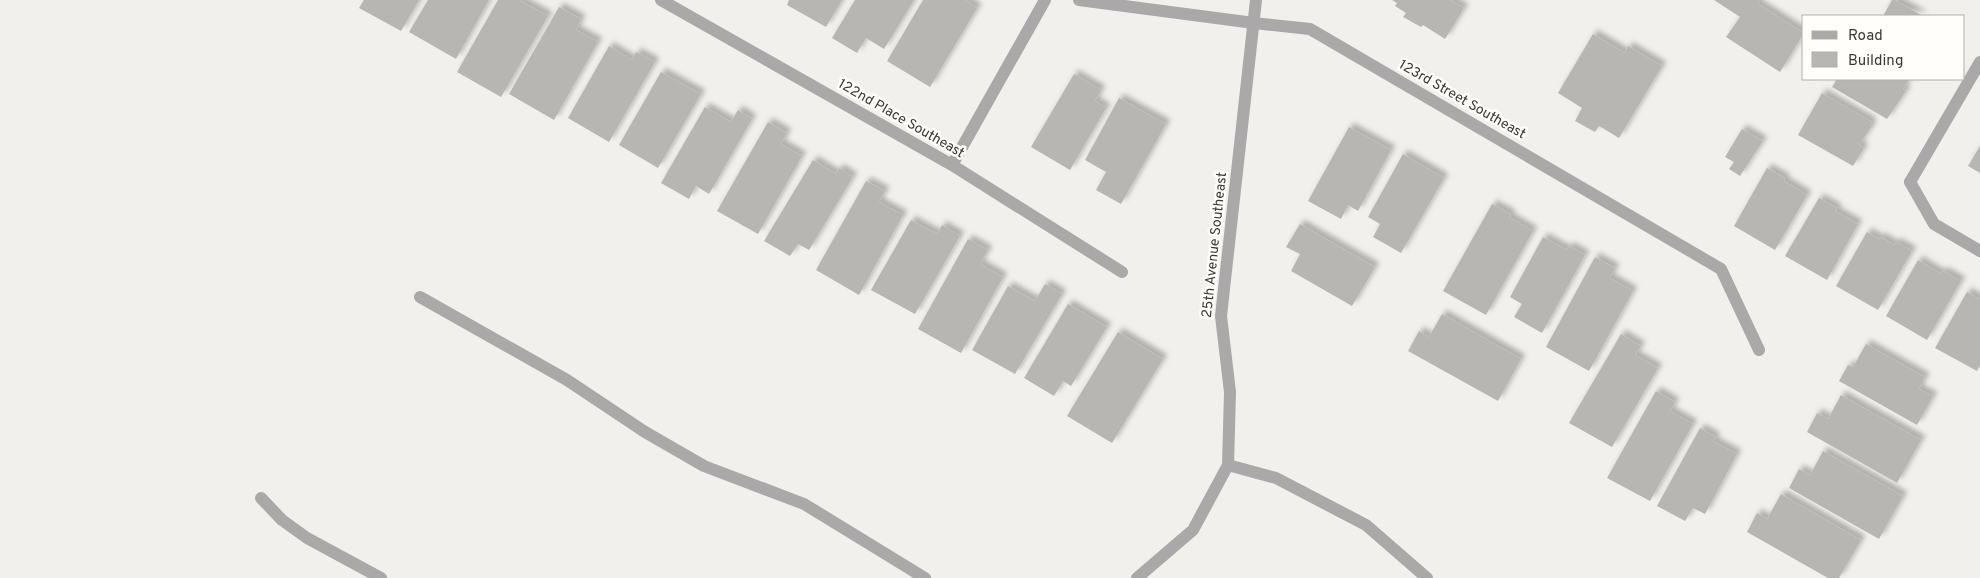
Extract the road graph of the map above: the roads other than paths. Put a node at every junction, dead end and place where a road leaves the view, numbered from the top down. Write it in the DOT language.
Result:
graph roads {
  1 [pos="661,0"];
  2 [pos="1045,0"];
  3 [pos="1079,0"];
  4 [pos="1256,0"];
  5 [pos="1254,23"];
  6 [pos="1980,62"];
  7 [pos="952,165"];
  8 [pos="1980,251"];
  9 [pos="1122,272"];
  10 [pos="420,297"];
  11 [pos="1758,350"];
  12 [pos="1228,465"];
  13 [pos="261,498"];
  14 [pos="381,578"];
  15 [pos="925,578"];
  16 [pos="1137,578"];
  17 [pos="1427,578"];
  1 -- 7 [label="street, 122nd Place Southeast"];
  2 -- 7 [label="street"];
  3 -- 5 [label="street, 123rd Street Southeast"];
  4 -- 5 [label="street, 25th Avenue Southeast"];
  5 -- 11 [label="street, 123rd Street Southeast"];
  5 -- 12 [label="street, 25th Avenue Southeast"];
  6 -- 8 [label="street"];
  7 -- 9 [label="street, 122nd Place Southeast"];
  10 -- 15 [label="street"];
  12 -- 16 [label="street, 25th Avenue Southeast"];
  12 -- 17 [label="street"];
  13 -- 14 [label="street"];
}
